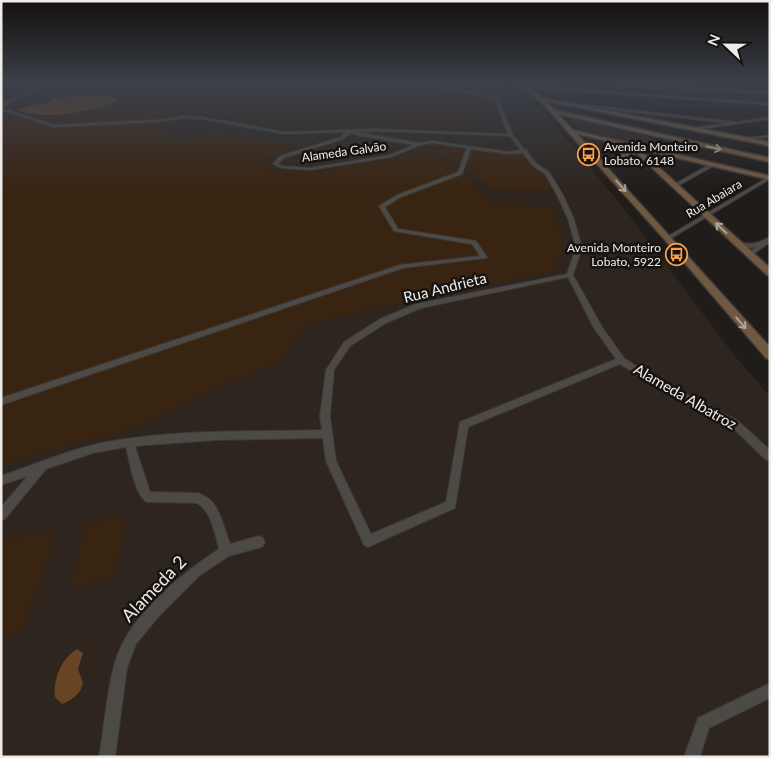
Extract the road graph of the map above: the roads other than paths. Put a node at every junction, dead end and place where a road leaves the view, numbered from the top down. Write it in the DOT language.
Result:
graph roads {
  1 [pos="36,119"];
  2 [pos="167,119"];
  3 [pos="210,119"];
  4 [pos="505,119"];
  5 [pos="560,119"];
  6 [pos="589,119"];
  7 [pos="655,119"];
  8 [pos="702,119"];
  9 [pos="761,119"];
  10 [pos="739,123"];
  11 [pos="686,127"];
  12 [pos="694,129"];
  13 [pos="350,131"];
  14 [pos="570,131"];
  15 [pos="511,135"];
  16 [pos="770,136"];
  17 [pos="667,137"];
  18 [pos="742,139"];
  19 [pos="659,141"];
  20 [pos="419,144"];
  21 [pos="652,144"];
  22 [pos="770,144"];
  23 [pos="470,148"];
  24 [pos="639,149"];
  25 [pos="526,151"];
  26 [pos="628,154"];
  27 [pos="644,158"];
  28 [pos="770,160"];
  29 [pos="602,165"];
  30 [pos="713,165"];
  31 [pos="769,178"];
  32 [pos="683,181"];
  33 [pos="671,183"];
  34 [pos="699,209"];
  35 [pos="715,210"];
  36 [pos="706,215"];
  37 [pos="668,238"];
  38 [pos="770,239"];
  39 [pos="738,244"];
  40 [pos="763,244"];
  41 [pos="749,255"];
  42 [pos="770,273"];
  43 [pos="570,275"];
  44 [pos="767,347"];
  45 [pos="621,360"];
  46 [pos="1,402"];
  47 [pos="327,434"];
  48 [pos="130,444"];
  49 [pos="770,457"];
  50 [pos="43,466"];
  51 [pos="1,481"];
  52 [pos="1,514"];
  53 [pos="259,542"];
  54 [pos="226,551"];
  55 [pos="769,692"];
  56 [pos="107,757"];
  57 [pos="692,757"];
  1 -- 2 [label="street"];
  3 -- 13 [label="street"];
  4 -- 15 [label="street"];
  5 -- 14 [label="main road"];
  6 -- 17 [label="main road"];
  7 -- 11 [label="main road"];
  8 -- 10 [label="street"];
  9 -- 10 [label="street"];
  10 -- 12 [label="street"];
  11 -- 12 [label="main road"];
  11 -- 17 [label="main road"];
  12 -- 18 [label="main road"];
  13 -- 15 [label="street"];
  13 -- 20 [label="street"];
  13 -- 20 [label="street, Alameda Galvão"];
  14 -- 24 [label="main road"];
  14 -- 29 [label="main road"];
  15 -- 25 [label="street"];
  16 -- 18 [label="street"];
  17 -- 19 [label="main road"];
  17 -- 28 [label="main road, one-way"];
  18 -- 22 [label="main road"];
  20 -- 23 [label="street, Alameda Galvão"];
  21 -- 24 [label="main road"];
  23 -- 25 [label="street, Alameda Galvão"];
  23 -- 46 [label="street"];
  24 -- 26 [label="main road"];
  24 -- 27 [label="main road"];
  24 -- 30 [label="main road"];
  25 -- 43 [label="street"];
  26 -- 27 [label="main road"];
  26 -- 29 [label="main road"];
  27 -- 33 [label="main road"];
  29 -- 37 [label="main road, one-way"];
  30 -- 31 [label="main road"];
  30 -- 32 [label="street"];
  31 -- 35 [label="street, Rua Abaiara"];
  32 -- 33 [label="street"];
  32 -- 33 [label="street"];
  33 -- 34 [label="main road"];
  34 -- 35 [label="main road"];
  34 -- 36 [label="main road"];
  35 -- 36 [label="street, Rua Abaiara"];
  36 -- 37 [label="street, Rua Abaiara"];
  39 -- 36 [label="main road, one-way"];
  37 -- 44 [label="main road, one-way"];
  38 -- 40 [label="street"];
  39 -- 40 [label="street"];
  39 -- 41 [label="main road"];
  40 -- 41 [label="street"];
  41 -- 42 [label="main road"];
  43 -- 45 [label="street, Alameda Albatroz"];
  43 -- 47 [label="street, Rua Andrieta"];
  45 -- 47 [label="street, Rua Andrieta"];
  45 -- 49 [label="street, Alameda Albatroz"];
  47 -- 48 [label="street"];
  48 -- 50 [label="street"];
  48 -- 54 [label="street"];
  50 -- 51 [label="street"];
  50 -- 52 [label="street"];
  53 -- 54 [label="street, Alameda 2"];
  54 -- 56 [label="street, Alameda 2"];
  55 -- 57 [label="street"];
}
